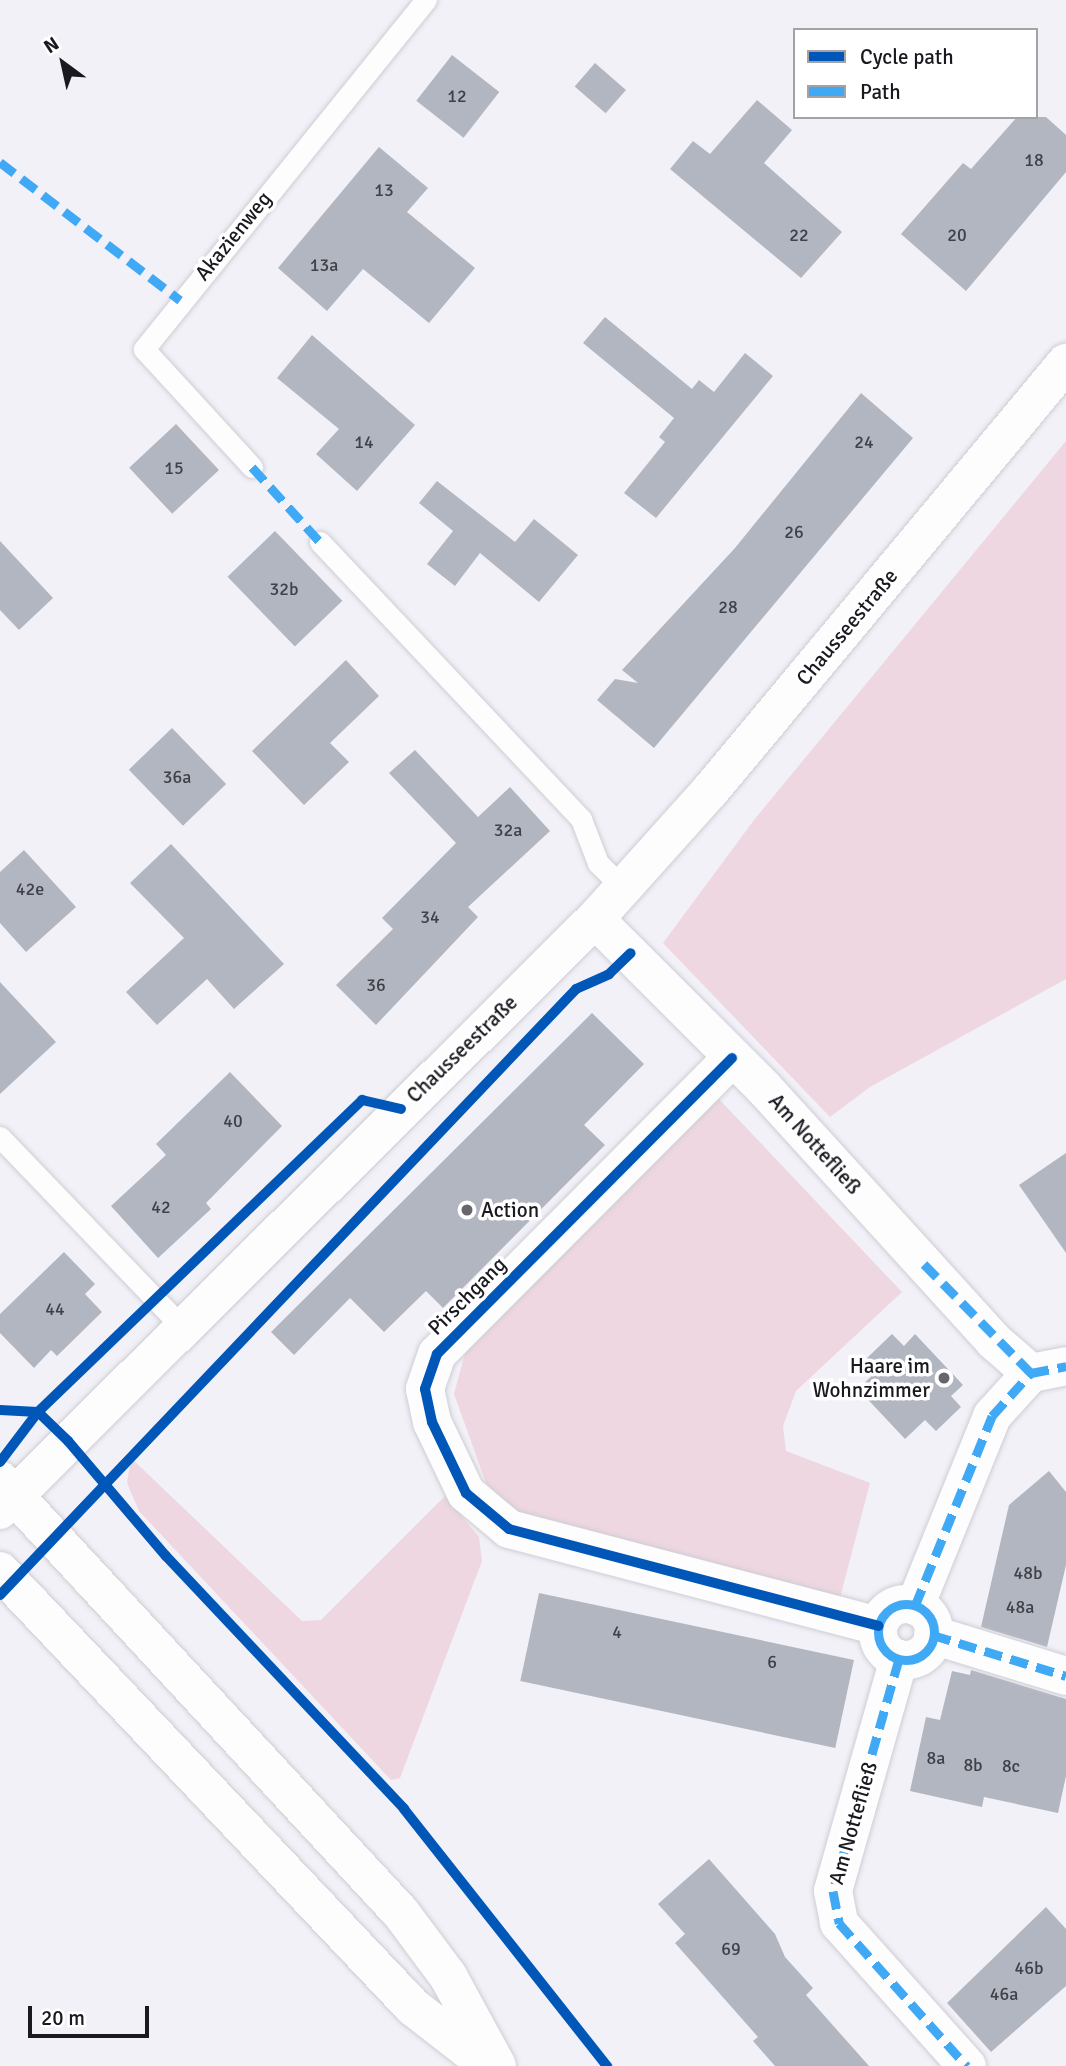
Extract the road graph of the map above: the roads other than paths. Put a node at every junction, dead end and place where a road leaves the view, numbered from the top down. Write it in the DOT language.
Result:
graph roads {
  1 [pos="426,0"];
  2 [pos="1066,363"];
  3 [pos="252,467"];
  4 [pos="320,542"];
  5 [pos="623,888"];
  6 [pos="594,919"];
  7 [pos="732,1058"];
  8 [pos="0,1137"];
  9 [pos="182,1327"];
  10 [pos="1048,1370"];
  11 [pos="5,1495"];
  12 [pos="0,1571"];
  13 [pos="924,1620"];
  14 [pos="878,1626"];
  15 [pos="899,1659"];
  16 [pos="1066,1676"];
  17 [pos="489,2066"];
  18 [pos="497,2066"];
  19 [pos="967,2066"];
  1 -- 3 [label="lane, Akazienweg"];
  2 -- 5 [label="main road, Chausseestraße"];
  4 -- 5 [label="lane"];
  5 -- 6 [label="main road, Chausseestraße"];
  6 -- 7 [label="main road, Am Nottefließ"];
  6 -- 9 [label="main road, Chausseestraße"];
  7 -- 10 [label="main road, Am Nottefließ"];
  7 -- 14 [label="main road, Pirschgang"];
  8 -- 9 [label="lane"];
  9 -- 11 [label="main road, Chausseestraße"];
  10 -- 13 [label="main road, Am Nottefließ"];
  11 -- 18 [label="main road"];
  12 -- 17 [label="main road"];
  13 -- 14 [label="main road"];
  13 -- 15 [label="main road, Am Nottefließ"];
  13 -- 16 [label="main road"];
  14 -- 15 [label="main road"];
  15 -- 19 [label="main road, Am Nottefließ"];
}
